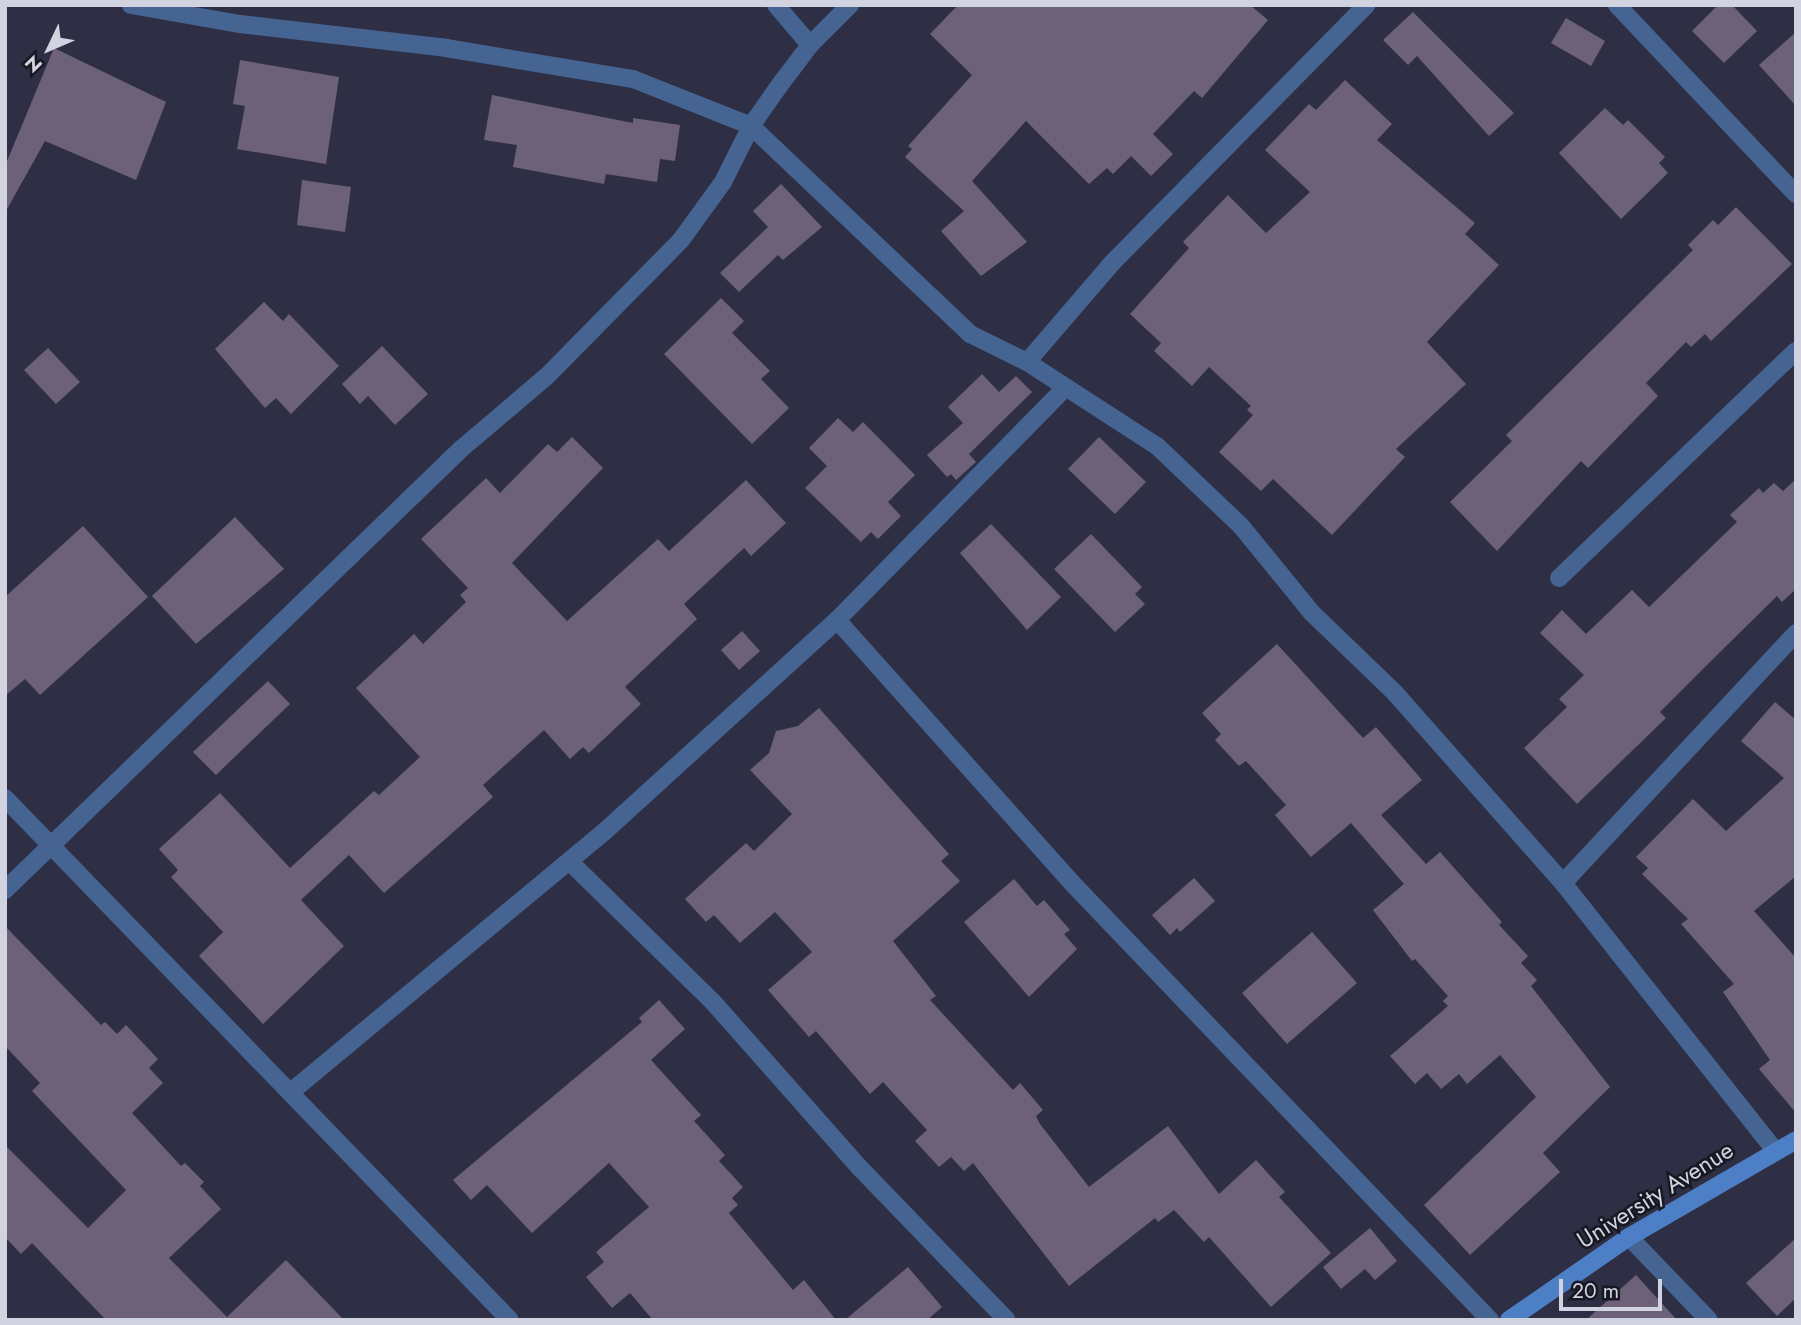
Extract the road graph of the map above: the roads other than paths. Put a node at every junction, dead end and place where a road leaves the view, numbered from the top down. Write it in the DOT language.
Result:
graph roads {
  1 [pos="131,5"];
  2 [pos="776,5"];
  3 [pos="850,5"];
  4 [pos="1366,5"];
  5 [pos="1617,5"];
  6 [pos="810,45"];
  7 [pos="751,126"];
  8 [pos="1796,194"];
  9 [pos="1796,351"];
  10 [pos="1027,362"];
  11 [pos="1065,388"];
  12 [pos="1559,578"];
  13 [pos="837,620"];
  14 [pos="1796,633"];
  15 [pos="5,798"];
  16 [pos="50,849"];
  17 [pos="570,862"];
  18 [pos="1563,883"];
  19 [pos="5,890"];
  20 [pos="292,1091"];
  21 [pos="1796,1140"];
  22 [pos="1775,1150"];
  23 [pos="1629,1237"];
  24 [pos="510,1320"];
  25 [pos="1007,1320"];
  26 [pos="1490,1320"];
  27 [pos="1509,1320"];
  28 [pos="1709,1320"];
  1 -- 7 [label="street"];
  2 -- 6 [label="street"];
  3 -- 6 [label="street"];
  4 -- 10 [label="street"];
  5 -- 8 [label="street"];
  6 -- 7 [label="street"];
  7 -- 10 [label="street"];
  7 -- 16 [label="street"];
  9 -- 12 [label="street"];
  10 -- 11 [label="street"];
  11 -- 13 [label="street"];
  11 -- 18 [label="street"];
  13 -- 17 [label="street"];
  13 -- 26 [label="street"];
  14 -- 18 [label="street"];
  15 -- 16 [label="street"];
  16 -- 19 [label="street"];
  16 -- 20 [label="street"];
  17 -- 20 [label="street"];
  17 -- 25 [label="street"];
  18 -- 22 [label="street"];
  20 -- 24 [label="street"];
  21 -- 22 [label="street, University Avenue"];
  22 -- 23 [label="street, University Avenue"];
  23 -- 27 [label="street, University Avenue"];
  23 -- 28 [label="street"];
}
